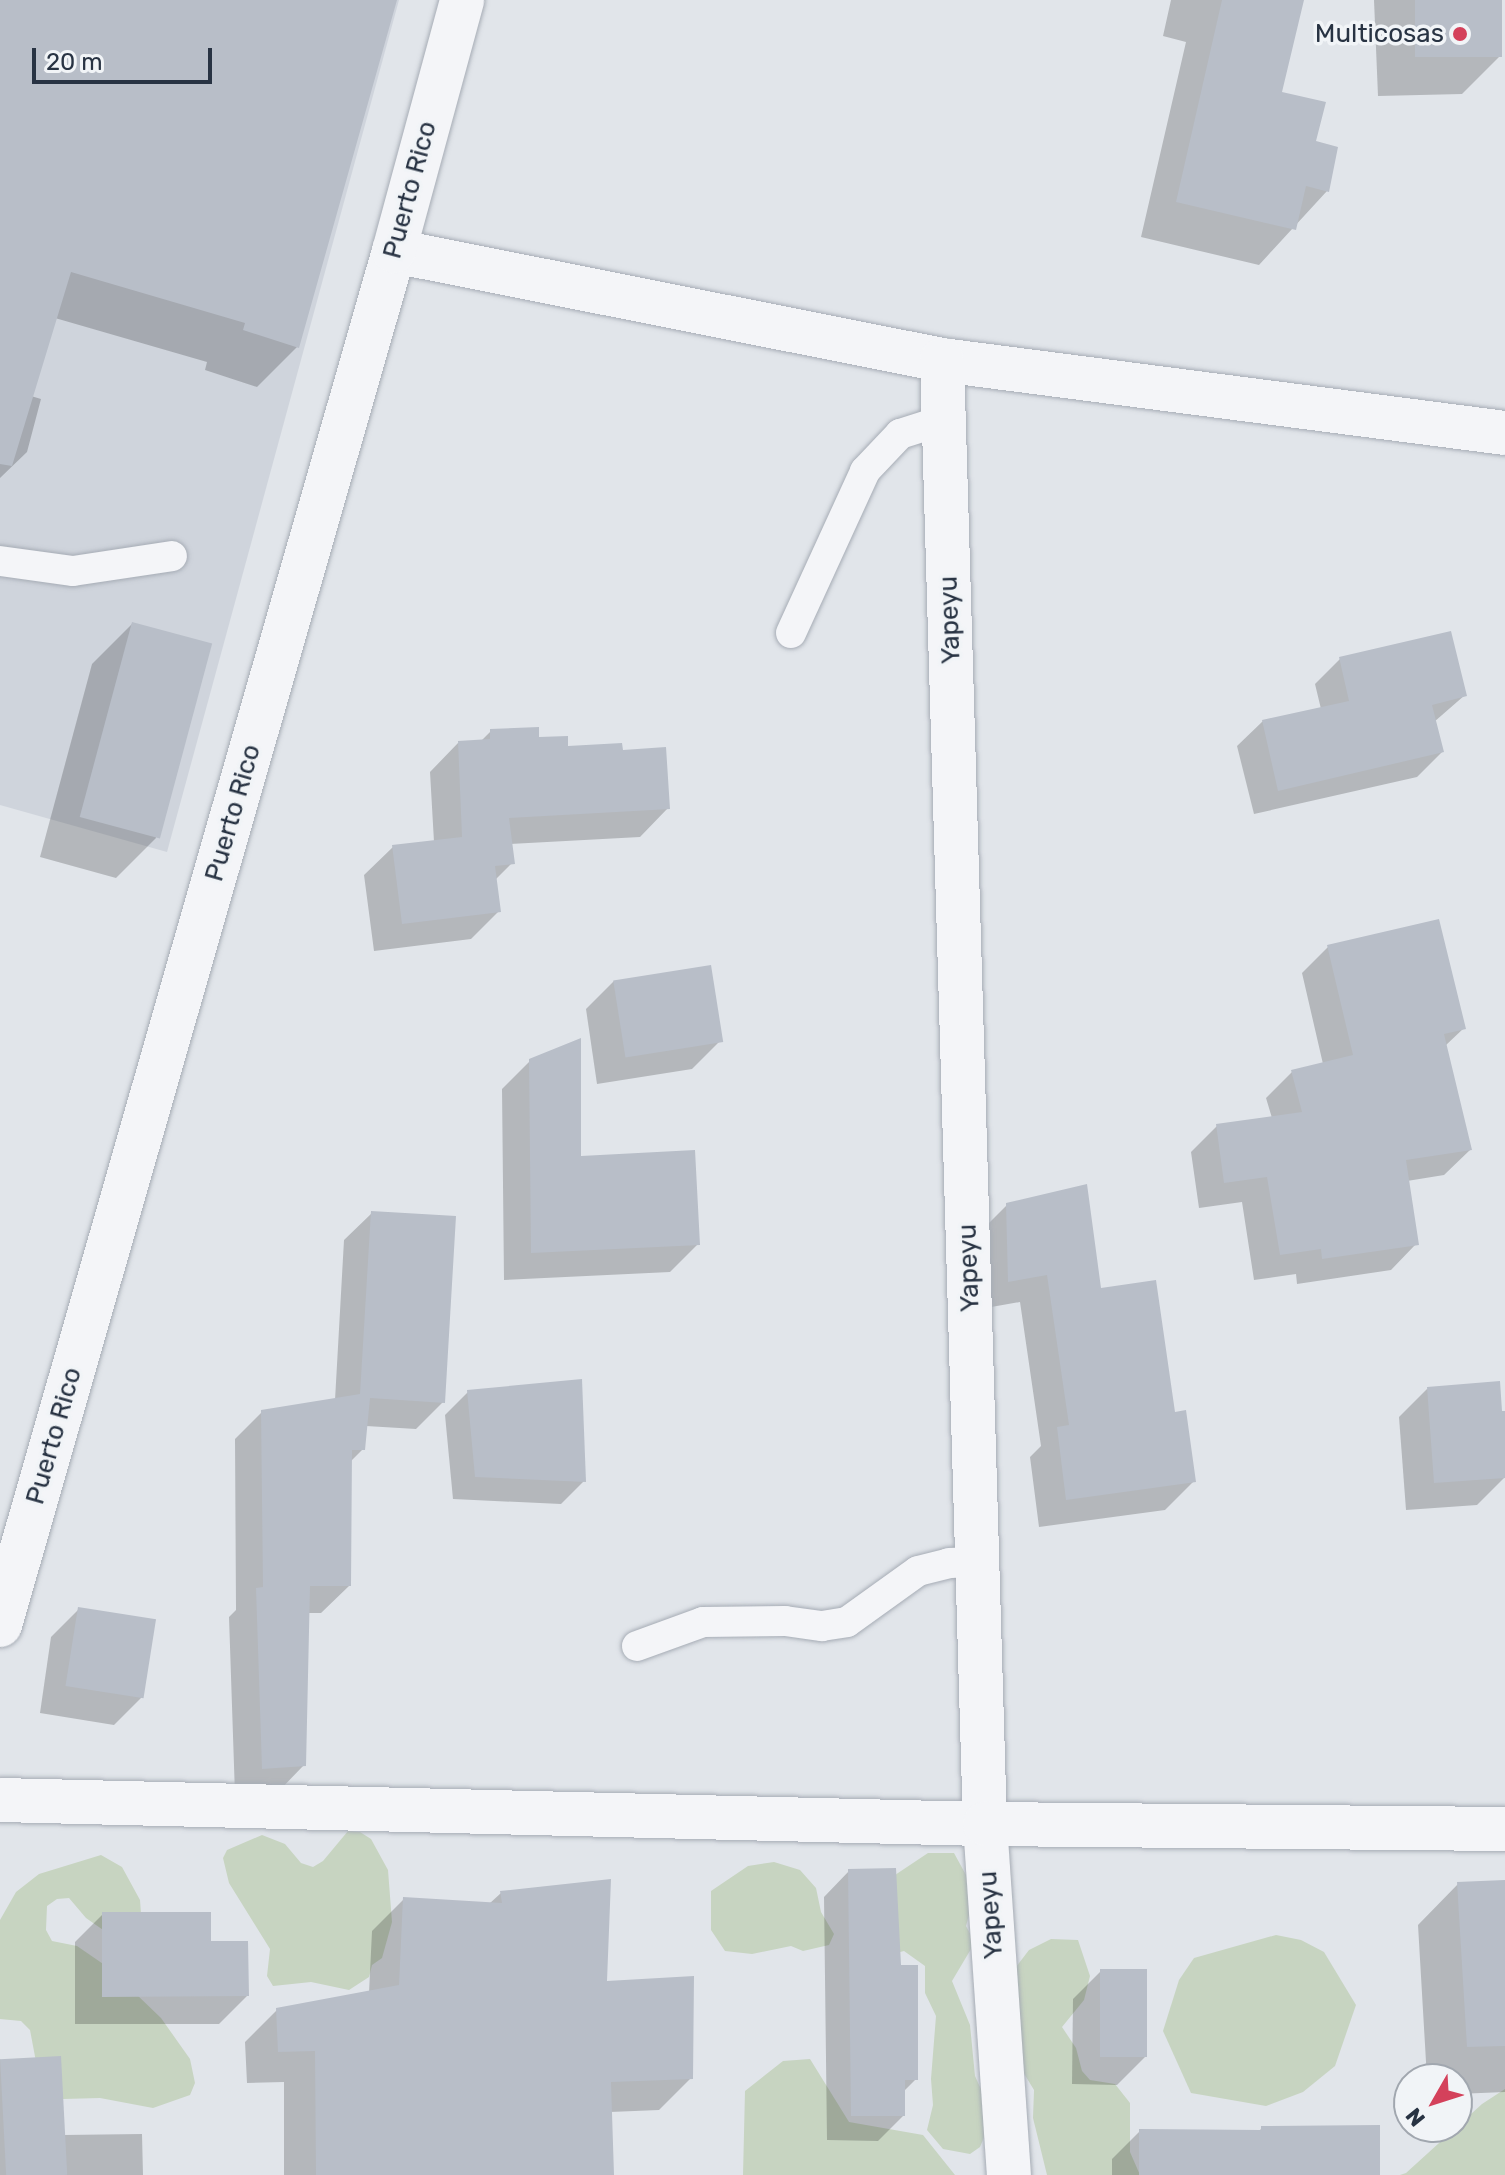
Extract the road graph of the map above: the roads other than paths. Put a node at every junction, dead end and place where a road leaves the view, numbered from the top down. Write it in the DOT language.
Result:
graph roads {
  1 [pos="462,0"];
  2 [pos="394,251"];
  3 [pos="942,360"];
  4 [pos="944,420"];
  5 [pos="1505,433"];
  6 [pos="172,556"];
  7 [pos="0,561"];
  8 [pos="791,633"];
  9 [pos="978,1562"];
  10 [pos="0,1625"];
  11 [pos="637,1646"];
  12 [pos="0,1800"];
  13 [pos="985,1824"];
  14 [pos="1505,1829"];
  15 [pos="1009,2175"];
  1 -- 2 [label="street, Puerto Rico"];
  2 -- 3 [label="street"];
  2 -- 10 [label="street, Puerto Rico"];
  3 -- 4 [label="street, Yapeyu"];
  3 -- 5 [label="street"];
  4 -- 8 [label="lane"];
  4 -- 9 [label="street, Yapeyu"];
  6 -- 7 [label="lane"];
  9 -- 11 [label="lane"];
  9 -- 13 [label="street, Yapeyu"];
  12 -- 13 [label="street"];
  13 -- 14 [label="street"];
  13 -- 15 [label="street, Yapeyu"];
}
